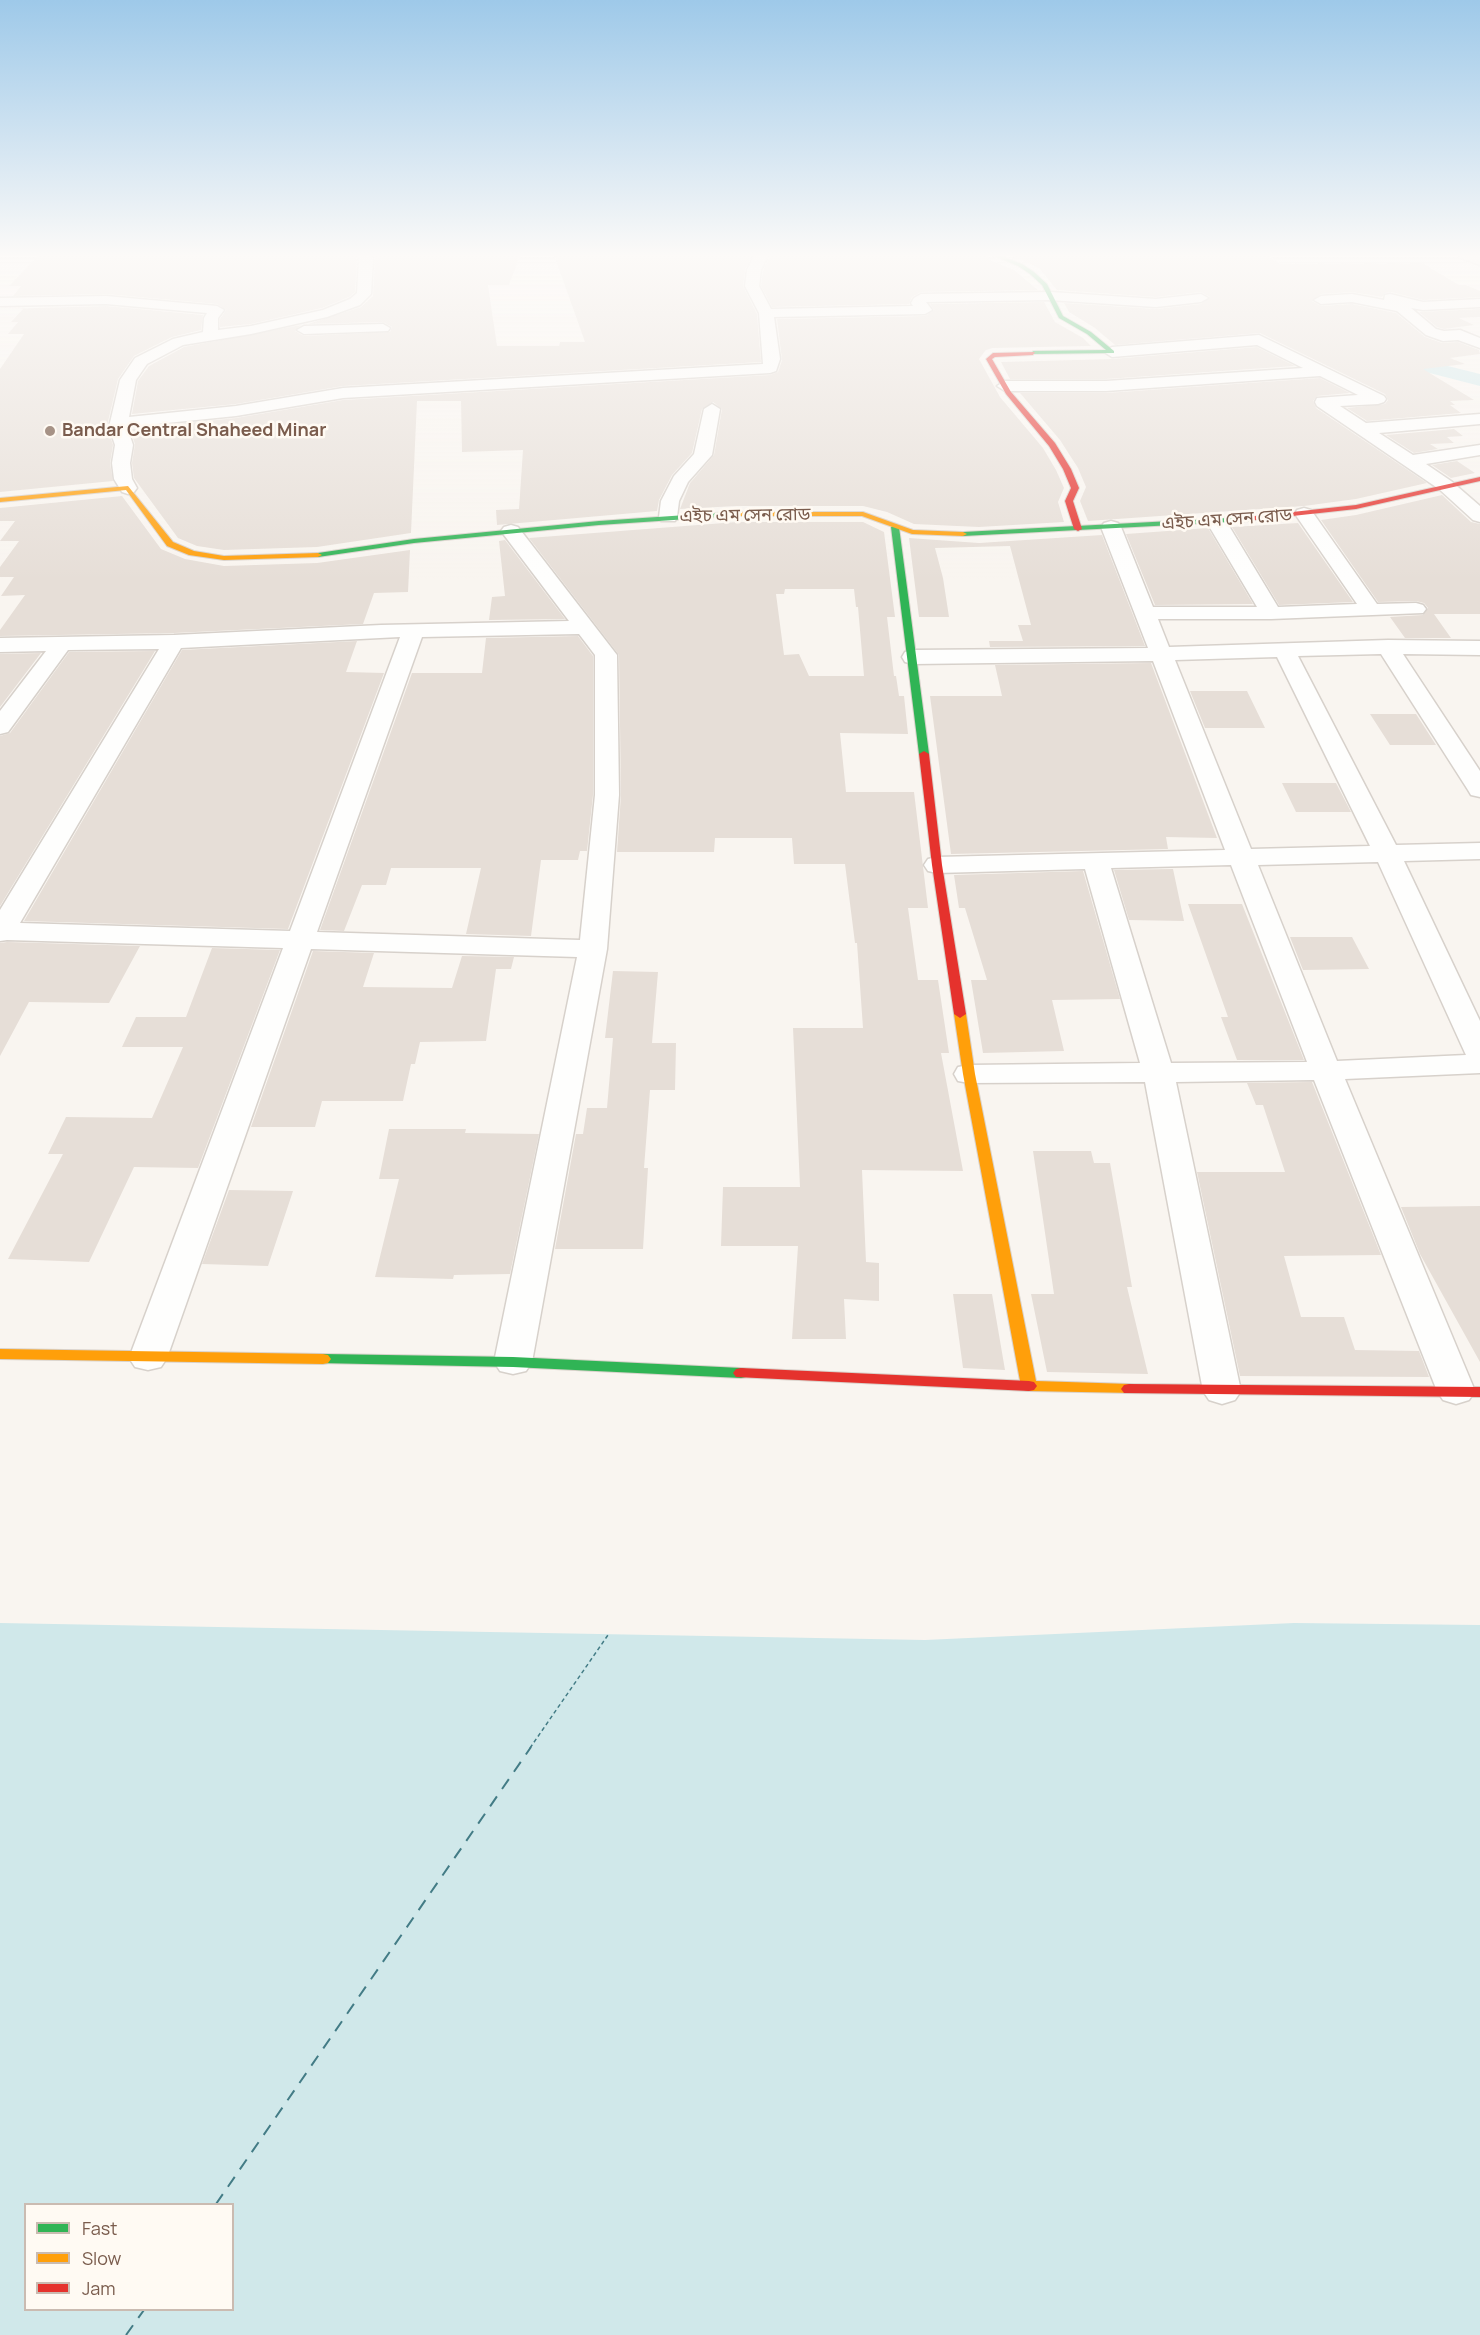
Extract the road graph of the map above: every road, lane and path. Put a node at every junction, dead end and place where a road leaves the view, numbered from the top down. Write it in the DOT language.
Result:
graph roads {
  1 [pos="139,364"];
  2 [pos="771,364"];
  3 [pos="991,364"];
  4 [pos="1308,364"];
  5 [pos="1322,371"];
  6 [pos="1005,386"];
  7 [pos="712,410"];
  8 [pos="1480,419"];
  9 [pos="118,423"];
  10 [pos="1361,429"];
  11 [pos="1480,450"];
  12 [pos="1409,461"];
  13 [pos="1480,479"];
  14 [pos="1445,485"];
  15 [pos="129,488"];
  16 [pos="1460,499"];
  17 [pos="1480,499"];
  18 [pos="0,500"];
  19 [pos="1304,514"];
  20 [pos="1480,516"];
  21 [pos="668,517"];
  22 [pos="1216,521"];
  23 [pos="894,527"];
  24 [pos="1111,527"];
  25 [pos="1078,529"];
  26 [pos="511,531"];
  27 [pos="1416,609"];
  28 [pos="1371,610"];
  29 [pos="1145,613"];
  30 [pos="1271,613"];
  31 [pos="586,627"];
  32 [pos="413,631"];
  33 [pos="174,642"];
  34 [pos="0,645"];
  35 [pos="61,645"];
  36 [pos="1388,646"];
  37 [pos="1480,648"];
  38 [pos="1284,650"];
  39 [pos="1162,654"];
  40 [pos="913,657"];
  41 [pos="0,728"];
  42 [pos="1480,790"];
  43 [pos="1480,851"];
  44 [pos="1387,853"];
  45 [pos="1244,859"];
  46 [pos="1096,862"];
  47 [pos="937,865"];
  48 [pos="0,932"];
  49 [pos="300,940"];
  50 [pos="593,949"];
  51 [pos="1480,1053"];
  52 [pos="1480,1064"];
  53 [pos="1158,1071"];
  54 [pos="1326,1071"];
  55 [pos="969,1074"];
  56 [pos="0,1354"];
  57 [pos="148,1358"];
  58 [pos="513,1362"];
  59 [pos="1029,1386"];
  60 [pos="1222,1391"];
  61 [pos="1468,1391"];
  1 -- 9 [label="street, এইচ এম সেন রোড"];
  2 -- 9 [label="street"];
  3 -- 6 [label="street"];
  4 -- 5 [label="street"];
  5 -- 6 [label="street"];
  5 -- 10 [label="street"];
  6 -- 25 [label="street"];
  7 -- 21 [label="street"];
  8 -- 10 [label="street"];
  9 -- 15 [label="street, এইচ এম সেন রোড"];
  10 -- 12 [label="street"];
  11 -- 12 [label="street"];
  12 -- 14 [label="street"];
  13 -- 14 [label="street, এইচ এম সেন রোড"];
  14 -- 16 [label="street"];
  14 -- 19 [label="street, এইচ এম সেন রোড"];
  15 -- 18 [label="street"];
  15 -- 26 [label="street, এইচ এম সেন রোড"];
  16 -- 17 [label="street"];
  16 -- 20 [label="street"];
  19 -- 22 [label="street, এইচ এম সেন রোড"];
  19 -- 28 [label="street"];
  21 -- 23 [label="street, এইচ এম সেন রোড"];
  21 -- 26 [label="street, এইচ এম সেন রোড"];
  22 -- 24 [label="street, এইচ এম সেন রোড"];
  22 -- 30 [label="street"];
  23 -- 25 [label="street, এইচ এম সেন রোড"];
  23 -- 40 [label="street"];
  24 -- 25 [label="street, এইচ এম সেন রোড"];
  24 -- 29 [label="street"];
  26 -- 31 [label="street"];
  27 -- 28 [label="street"];
  28 -- 30 [label="street"];
  29 -- 30 [label="street"];
  29 -- 39 [label="street"];
  31 -- 32 [label="street"];
  31 -- 50 [label="street"];
  32 -- 33 [label="street"];
  32 -- 49 [label="street"];
  33 -- 35 [label="street"];
  33 -- 48 [label="street"];
  34 -- 35 [label="street"];
  35 -- 41 [label="street"];
  36 -- 37 [label="street"];
  36 -- 38 [label="street"];
  36 -- 42 [label="street"];
  38 -- 39 [label="street"];
  38 -- 44 [label="street"];
  39 -- 40 [label="street"];
  39 -- 45 [label="street"];
  40 -- 47 [label="street"];
  43 -- 44 [label="street"];
  44 -- 45 [label="street"];
  44 -- 51 [label="street"];
  45 -- 46 [label="street"];
  45 -- 54 [label="street"];
  46 -- 47 [label="street"];
  46 -- 53 [label="street"];
  47 -- 55 [label="street"];
  48 -- 49 [label="street"];
  49 -- 50 [label="street"];
  49 -- 57 [label="street"];
  50 -- 58 [label="street"];
  52 -- 54 [label="street"];
  53 -- 54 [label="street"];
  53 -- 55 [label="street"];
  53 -- 60 [label="street"];
  54 -- 61 [label="street"];
  55 -- 59 [label="street"];
  56 -- 57 [label="street"];
  57 -- 58 [label="street"];
  58 -- 59 [label="street"];
  59 -- 60 [label="street"];
  60 -- 61 [label="street"];
}
